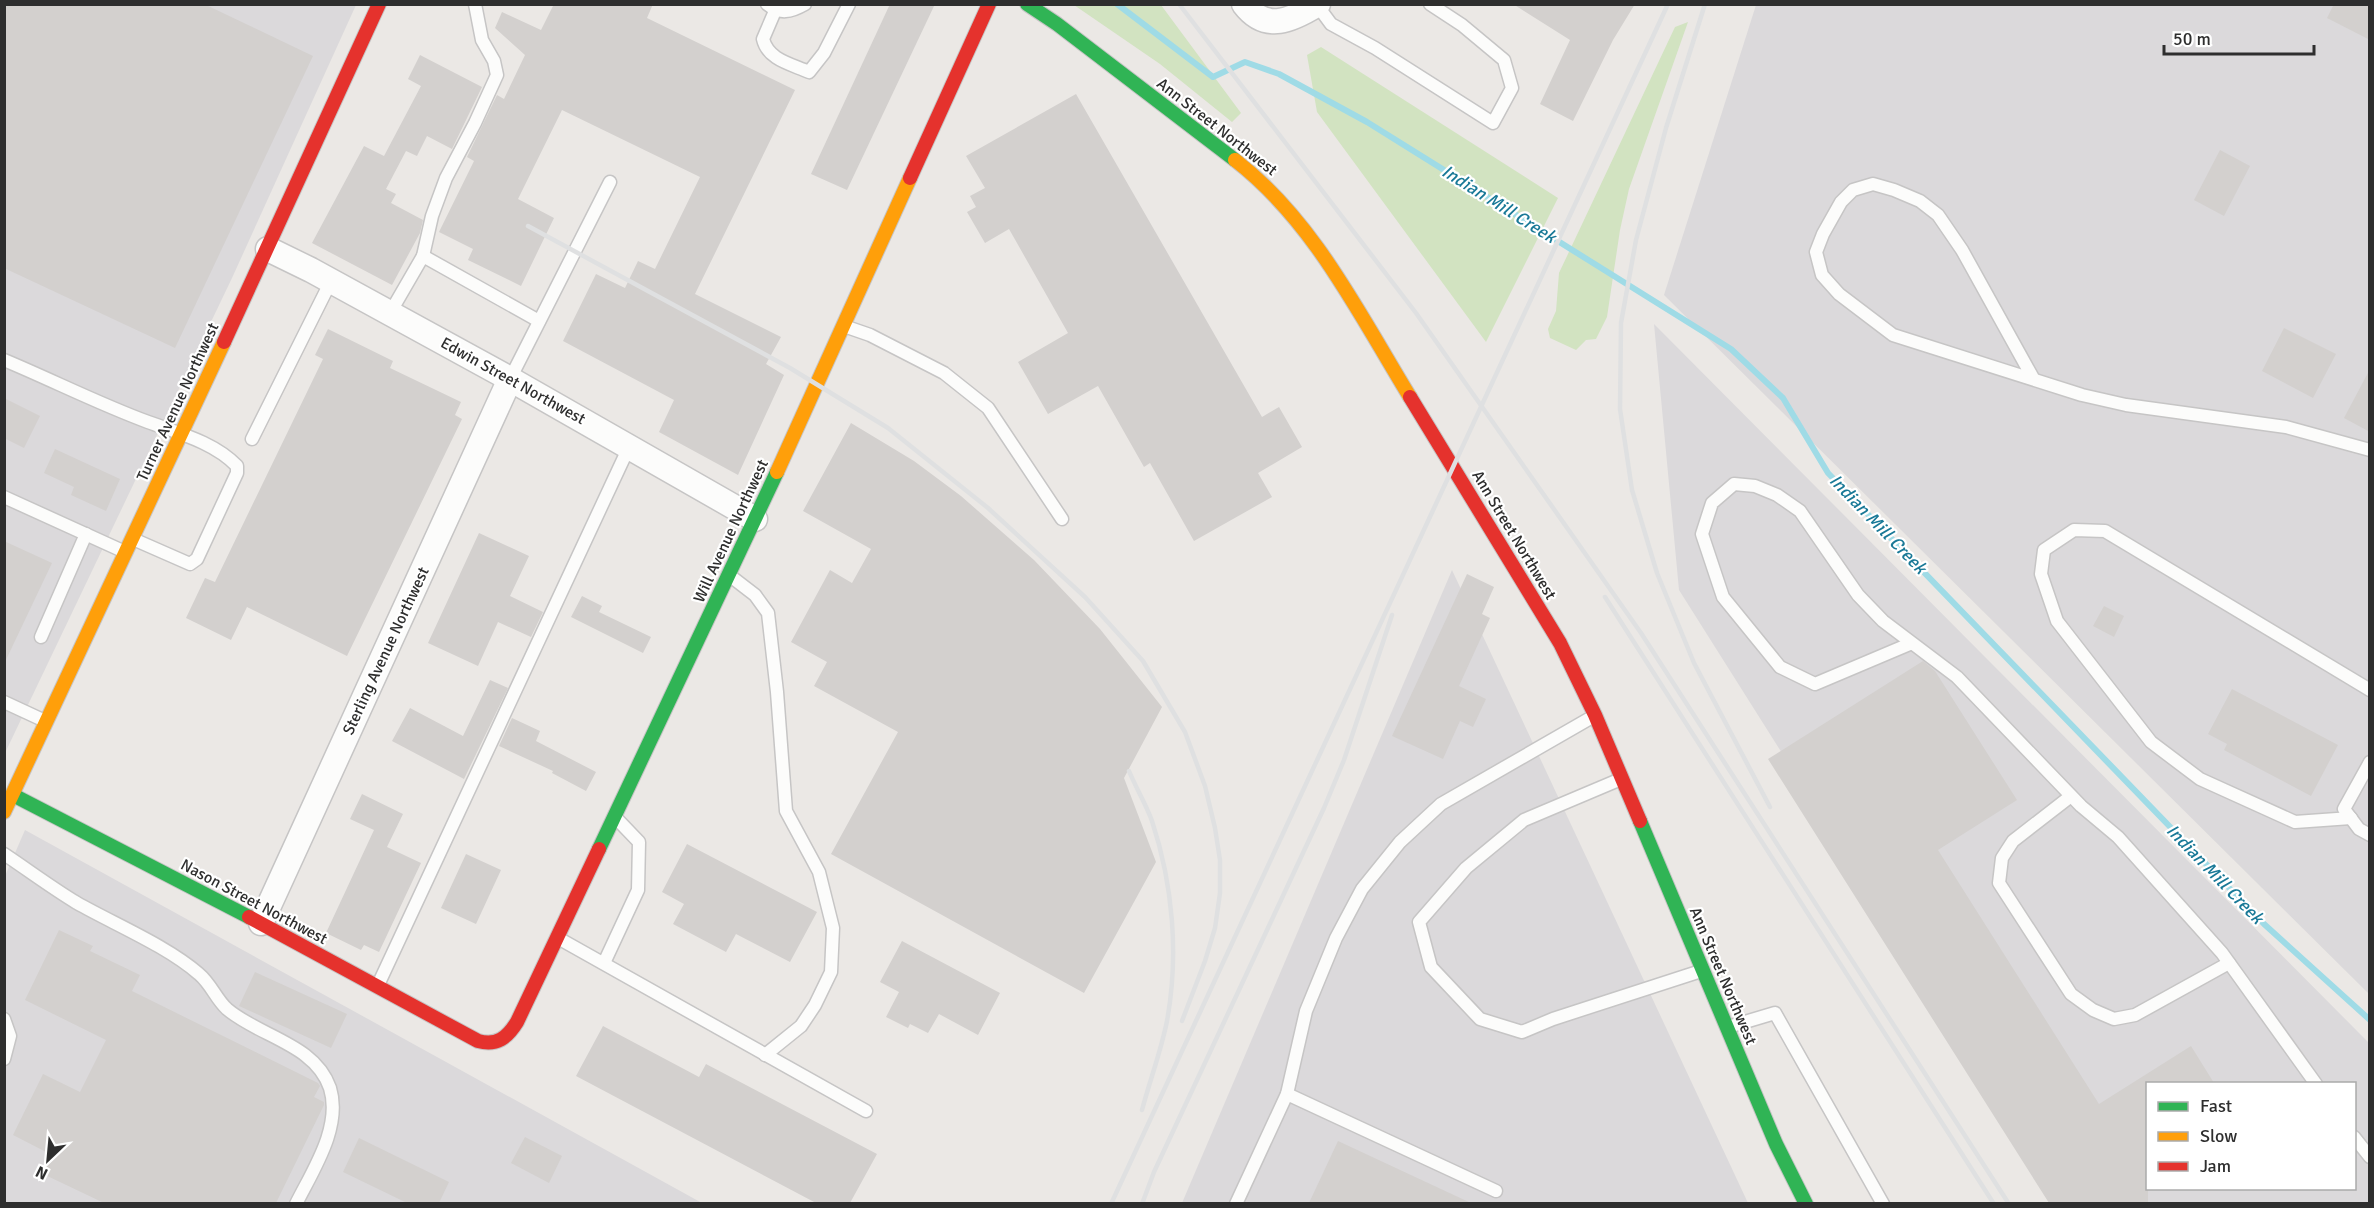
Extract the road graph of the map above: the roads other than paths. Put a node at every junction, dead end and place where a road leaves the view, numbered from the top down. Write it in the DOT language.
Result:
graph roads {
  1 [pos="379,4"];
  2 [pos="475,4"];
  3 [pos="805,4"];
  4 [pos="849,4"];
  5 [pos="989,4"];
  6 [pos="1028,4"];
  7 [pos="1244,4"];
  8 [pos="1430,4"];
  9 [pos="1317,5"];
  10 [pos="771,8"];
  11 [pos="610,182"];
  12 [pos="268,249"];
  13 [pos="423,256"];
  14 [pos="331,281"];
  15 [pos="390,313"];
  16 [pos="539,321"];
  17 [pos="843,326"];
  18 [pos="4,360"];
  19 [pos="2033,378"];
  20 [pos="510,379"];
  21 [pos="182,433"];
  22 [pos="252,439"];
  23 [pos="629,447"];
  24 [pos="2370,450"];
  25 [pos="4,497"];
  26 [pos="755,519"];
  27 [pos="1062,519"];
  28 [pos="86,534"];
  29 [pos="132,539"];
  30 [pos="126,552"];
  31 [pos="729,574"];
  32 [pos="41,637"];
  33 [pos="1912,643"];
  34 [pos="2370,690"];
  35 [pos="4,702"];
  36 [pos="1595,715"];
  37 [pos="46,722"];
  38 [pos="2370,762"];
  39 [pos="1622,778"];
  40 [pos="13,795"];
  41 [pos="2072,796"];
  42 [pos="4,812"];
  43 [pos="614,816"];
  44 [pos="2351,818"];
  45 [pos="2370,835"];
  46 [pos="4,854"];
  47 [pos="261,923"];
  48 [pos="557,937"];
  49 [pos="604,963"];
  50 [pos="2229,963"];
  51 [pos="1703,970"];
  52 [pos="377,987"];
  53 [pos="4,1019"];
  54 [pos="1727,1027"];
  55 [pos="478,1041"];
  56 [pos="765,1054"];
  57 [pos="4,1059"];
  58 [pos="2315,1082"];
  59 [pos="1287,1094"];
  60 [pos="866,1111"];
  61 [pos="2356,1138"];
  62 [pos="2370,1157"];
  63 [pos="1496,1191"];
  64 [pos="296,1203"];
  65 [pos="1236,1203"];
  66 [pos="1806,1203"];
  67 [pos="1883,1203"];
  1 -- 12 [label="street, Turner Avenue Northwest"];
  2 -- 13 [label="lane"];
  3 -- 10 [label="lane"];
  4 -- 10 [label="lane"];
  5 -- 17 [label="street, Will Avenue Northwest"];
  6 -- 36 [label="street, Ann Street Northwest"];
  7 -- 9 [label="street"];
  8 -- 9 [label="lane"];
  11 -- 16 [label="lane"];
  12 -- 14 [label="street, Edwin Street Northwest"];
  12 -- 21 [label="street, Turner Avenue Northwest"];
  13 -- 15 [label="lane"];
  13 -- 16 [label="lane"];
  14 -- 15 [label="street, Edwin Street Northwest"];
  14 -- 22 [label="lane"];
  15 -- 20 [label="street, Edwin Street Northwest"];
  16 -- 20 [label="lane"];
  17 -- 26 [label="street, Will Avenue Northwest"];
  17 -- 27 [label="lane"];
  18 -- 21 [label="lane"];
  19 -- 19 [label="lane"];
  19 -- 24 [label="lane"];
  20 -- 23 [label="street, Edwin Street Northwest"];
  20 -- 47 [label="street, Sterling Avenue Northwest"];
  21 -- 29 [label="street, Turner Avenue Northwest"];
  21 -- 29 [label="lane"];
  23 -- 26 [label="street, Edwin Street Northwest"];
  23 -- 52 [label="lane"];
  25 -- 28 [label="lane"];
  26 -- 31 [label="street, Will Avenue Northwest"];
  28 -- 30 [label="lane"];
  28 -- 32 [label="lane"];
  29 -- 30 [label="street, Turner Avenue Northwest"];
  30 -- 37 [label="street, Turner Avenue Northwest"];
  31 -- 43 [label="street, Will Avenue Northwest"];
  31 -- 56 [label="lane"];
  33 -- 33 [label="lane"];
  33 -- 41 [label="lane"];
  34 -- 44 [label="lane"];
  35 -- 37 [label="lane"];
  36 -- 39 [label="street, Ann Street Northwest"];
  36 -- 59 [label="lane"];
  37 -- 40 [label="street, Turner Avenue Northwest"];
  38 -- 44 [label="lane"];
  39 -- 51 [label="street, Ann Street Northwest"];
  39 -- 51 [label="lane"];
  40 -- 42 [label="street, Turner Avenue Northwest"];
  40 -- 47 [label="street, Nason Street Northwest"];
  41 -- 50 [label="lane"];
  41 -- 50 [label="lane"];
  43 -- 48 [label="street, Will Avenue Northwest"];
  43 -- 49 [label="lane"];
  44 -- 45 [label="lane"];
  46 -- 64 [label="lane"];
  47 -- 52 [label="street, Nason Street Northwest"];
  48 -- 49 [label="lane"];
  48 -- 55 [label="street, Will Avenue Northwest"];
  49 -- 56 [label="lane"];
  50 -- 58 [label="lane"];
  51 -- 54 [label="street, Ann Street Northwest"];
  52 -- 55 [label="street, Nason Street Northwest"];
  53 -- 57 [label="lane"];
  54 -- 66 [label="street, Ann Street Northwest"];
  54 -- 67 [label="lane"];
  56 -- 60 [label="lane"];
  59 -- 63 [label="lane"];
  59 -- 65 [label="lane"];
  61 -- 62 [label="lane"];
}
